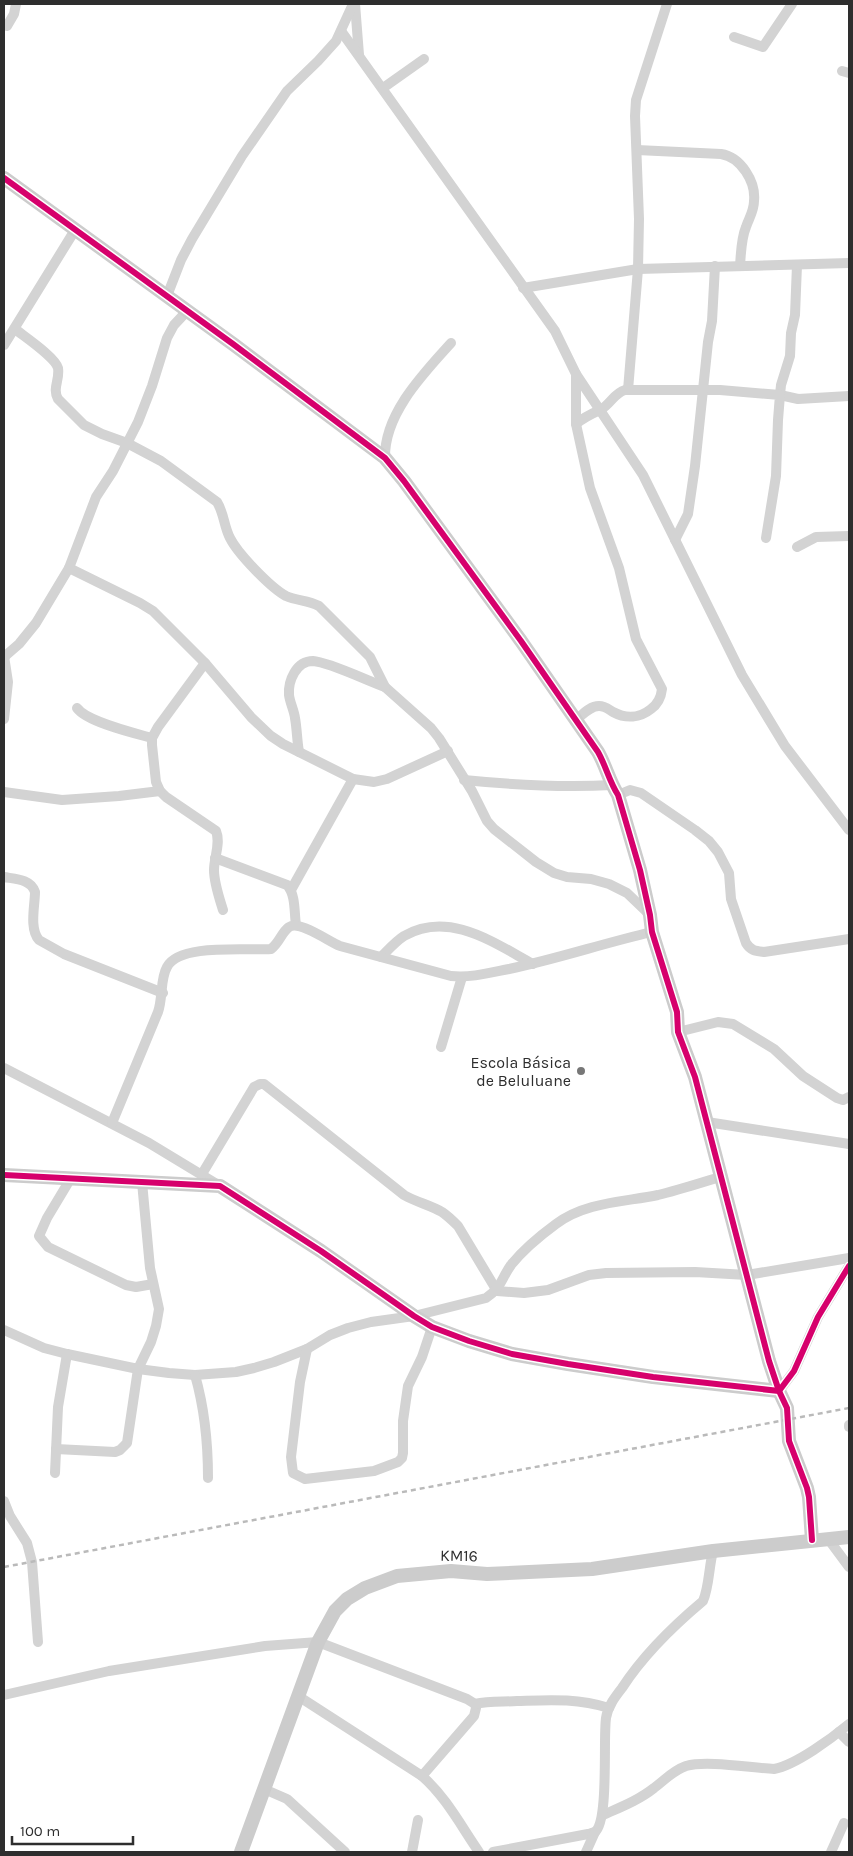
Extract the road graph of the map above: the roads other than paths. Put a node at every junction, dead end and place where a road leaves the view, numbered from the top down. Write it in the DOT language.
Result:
graph roads {
  1 [pos="16,4"];
  2 [pos="354,4"];
  3 [pos="666,4"];
  4 [pos="792,4"];
  5 [pos="6,26"];
  6 [pos="341,31"];
  7 [pos="734,37"];
  8 [pos="360,57"];
  9 [pos="424,59"];
  10 [pos="383,88"];
  11 [pos="637,150"];
  12 [pos="4,178"];
  13 [pos="75,230"];
  14 [pos="849,263"];
  15 [pos="797,265"];
  16 [pos="715,266"];
  17 [pos="740,266"];
  18 [pos="638,269"];
  19 [pos="523,288"];
  20 [pos="167,296"];
  21 [pos="188,310"];
  22 [pos="15,329"];
  23 [pos="451,343"];
  24 [pos="4,345"];
  25 [pos="576,374"];
  26 [pos="628,390"];
  27 [pos="704,390"];
  28 [pos="780,395"];
  29 [pos="849,396"];
  30 [pos="600,410"];
  31 [pos="576,424"];
  32 [pos="127,443"];
  33 [pos="385,458"];
  34 [pos="849,536"];
  35 [pos="766,538"];
  36 [pos="675,540"];
  37 [pos="797,547"];
  38 [pos="69,568"];
  39 [pos="4,657"];
  40 [pos="205,663"];
  41 [pos="385,687"];
  42 [pos="77,708"];
  43 [pos="4,719"];
  44 [pos="576,720"];
  45 [pos="152,738"];
  46 [pos="299,752"];
  47 [pos="448,752"];
  48 [pos="353,779"];
  49 [pos="464,780"];
  50 [pos="615,790"];
  51 [pos="160,791"];
  52 [pos="4,792"];
  53 [pos="849,830"];
  54 [pos="214,858"];
  55 [pos="4,877"];
  56 [pos="291,890"];
  57 [pos="223,910"];
  58 [pos="650,915"];
  59 [pos="296,925"];
  60 [pos="652,932"];
  61 [pos="849,939"];
  62 [pos="381,957"];
  63 [pos="533,964"];
  64 [pos="462,977"];
  65 [pos="163,993"];
  66 [pos="678,1032"];
  67 [pos="440,1047"];
  68 [pos="4,1068"];
  69 [pos="849,1097"];
  70 [pos="707,1122"];
  71 [pos="112,1123"];
  72 [pos="849,1144"];
  73 [pos="202,1174"];
  74 [pos="4,1175"];
  75 [pos="720,1177"];
  76 [pos="71,1178"];
  77 [pos="142,1182"];
  78 [pos="220,1186"];
  79 [pos="849,1258"];
  80 [pos="849,1266"];
  81 [pos="747,1274"];
  82 [pos="153,1284"];
  83 [pos="497,1291"];
  84 [pos="414,1316"];
  85 [pos="432,1327"];
  86 [pos="4,1330"];
  87 [pos="307,1349"];
  88 [pos="66,1354"];
  89 [pos="138,1368"];
  90 [pos="195,1375"];
  91 [pos="779,1391"];
  92 [pos="56,1449"];
  93 [pos="55,1473"];
  94 [pos="208,1478"];
  95 [pos="4,1501"];
  96 [pos="849,1537"];
  97 [pos="812,1540"];
  98 [pos="829,1540"];
  99 [pos="713,1551"];
  100 [pos="849,1566"];
  101 [pos="38,1642"];
  102 [pos="318,1642"];
  103 [pos="4,1695"];
  104 [pos="298,1696"];
  105 [pos="475,1704"];
  106 [pos="608,1708"];
  107 [pos="849,1724"];
  108 [pos="839,1732"];
  109 [pos="849,1742"];
  110 [pos="422,1776"];
  111 [pos="264,1788"];
  112 [pos="603,1815"];
  113 [pos="418,1820"];
  114 [pos="844,1823"];
  115 [pos="595,1832"];
  116 [pos="241,1852"];
  117 [pos="345,1852"];
  118 [pos="412,1852"];
  119 [pos="478,1852"];
  120 [pos="493,1852"];
  121 [pos="586,1852"];
  122 [pos="831,1852"];
  1 -- 5 [label="street"];
  2 -- 6 [label="street"];
  2 -- 8 [label="street"];
  3 -- 11 [label="street"];
  4 -- 7 [label="street"];
  6 -- 8 [label="street"];
  6 -- 20 [label="street"];
  8 -- 10 [label="street"];
  9 -- 10 [label="street"];
  10 -- 19 [label="street"];
  11 -- 17 [label="street"];
  11 -- 18 [label="street"];
  12 -- 13 [label="street"];
  13 -- 20 [label="street"];
  13 -- 22 [label="street"];
  14 -- 15 [label="street"];
  15 -- 17 [label="street"];
  15 -- 28 [label="street"];
  16 -- 17 [label="street"];
  16 -- 18 [label="street"];
  16 -- 27 [label="street"];
  18 -- 19 [label="street"];
  18 -- 26 [label="street"];
  19 -- 25 [label="street"];
  20 -- 21 [label="street"];
  21 -- 32 [label="street"];
  21 -- 33 [label="street"];
  22 -- 24 [label="street"];
  22 -- 32 [label="street"];
  23 -- 33 [label="street"];
  25 -- 30 [label="street"];
  25 -- 31 [label="street"];
  26 -- 27 [label="street"];
  26 -- 30 [label="street"];
  27 -- 28 [label="street"];
  27 -- 36 [label="street"];
  28 -- 29 [label="street"];
  28 -- 35 [label="street"];
  30 -- 31 [label="street"];
  30 -- 36 [label="street"];
  31 -- 44 [label="street"];
  32 -- 38 [label="street"];
  32 -- 41 [label="street"];
  33 -- 44 [label="street"];
  34 -- 37 [label="street"];
  36 -- 53 [label="street"];
  38 -- 39 [label="street"];
  38 -- 40 [label="street"];
  39 -- 43 [label="street"];
  40 -- 45 [label="street"];
  40 -- 46 [label="street"];
  41 -- 46 [label="street"];
  41 -- 47 [label="street"];
  42 -- 45 [label="street"];
  44 -- 50 [label="street"];
  45 -- 51 [label="street"];
  46 -- 48 [label="street"];
  47 -- 48 [label="street"];
  47 -- 49 [label="street"];
  48 -- 56 [label="street"];
  49 -- 50 [label="street"];
  49 -- 58 [label="street"];
  50 -- 58 [label="street"];
  50 -- 61 [label="street"];
  51 -- 52 [label="street"];
  51 -- 54 [label="street"];
  54 -- 56 [label="street"];
  54 -- 57 [label="street"];
  55 -- 65 [label="street"];
  56 -- 59 [label="street"];
  58 -- 60 [label="street"];
  59 -- 62 [label="street"];
  59 -- 65 [label="street"];
  60 -- 63 [label="street"];
  60 -- 66 [label="street"];
  62 -- 63 [label="street"];
  62 -- 64 [label="street"];
  63 -- 64 [label="street"];
  64 -- 67 [label="street"];
  65 -- 71 [label="street"];
  66 -- 69 [label="street"];
  66 -- 70 [label="street"];
  68 -- 71 [label="street"];
  70 -- 72 [label="street"];
  70 -- 75 [label="street"];
  71 -- 73 [label="street"];
  73 -- 78 [label="street"];
  73 -- 83 [label="street"];
  74 -- 76 [label="street"];
  75 -- 81 [label="street"];
  75 -- 83 [label="street"];
  76 -- 77 [label="street"];
  76 -- 82 [label="street"];
  77 -- 78 [label="street"];
  77 -- 82 [label="street"];
  78 -- 84 [label="street"];
  79 -- 81 [label="street"];
  80 -- 91 [label="street"];
  81 -- 83 [label="street"];
  81 -- 91 [label="street"];
  82 -- 89 [label="street"];
  83 -- 84 [label="street"];
  84 -- 85 [label="street"];
  84 -- 87 [label="street"];
  85 -- 87 [label="street"];
  85 -- 91 [label="street"];
  86 -- 88 [label="street"];
  87 -- 90 [label="street"];
  88 -- 89 [label="street"];
  88 -- 92 [label="street"];
  89 -- 90 [label="street"];
  89 -- 92 [label="street"];
  90 -- 94 [label="street"];
  91 -- 97 [label="street"];
  92 -- 93 [label="street"];
  95 -- 101 [label="street"];
  96 -- 98 [label="street, KM16"];
  97 -- 98 [label="street, KM16"];
  97 -- 99 [label="street, KM16"];
  98 -- 100 [label="street"];
  99 -- 102 [label="street, KM16"];
  99 -- 106 [label="street"];
  102 -- 103 [label="street"];
  102 -- 104 [label="street, KM16"];
  102 -- 105 [label="street"];
  104 -- 110 [label="street"];
  104 -- 111 [label="street, KM16"];
  105 -- 106 [label="street"];
  105 -- 110 [label="street"];
  106 -- 112 [label="street"];
  107 -- 108 [label="street"];
  108 -- 109 [label="street"];
  108 -- 112 [label="street"];
  110 -- 119 [label="street"];
  111 -- 116 [label="street, KM16"];
  111 -- 117 [label="street"];
  112 -- 115 [label="street"];
  113 -- 118 [label="street"];
  114 -- 122 [label="street"];
  115 -- 120 [label="street"];
  115 -- 121 [label="street"];
}
